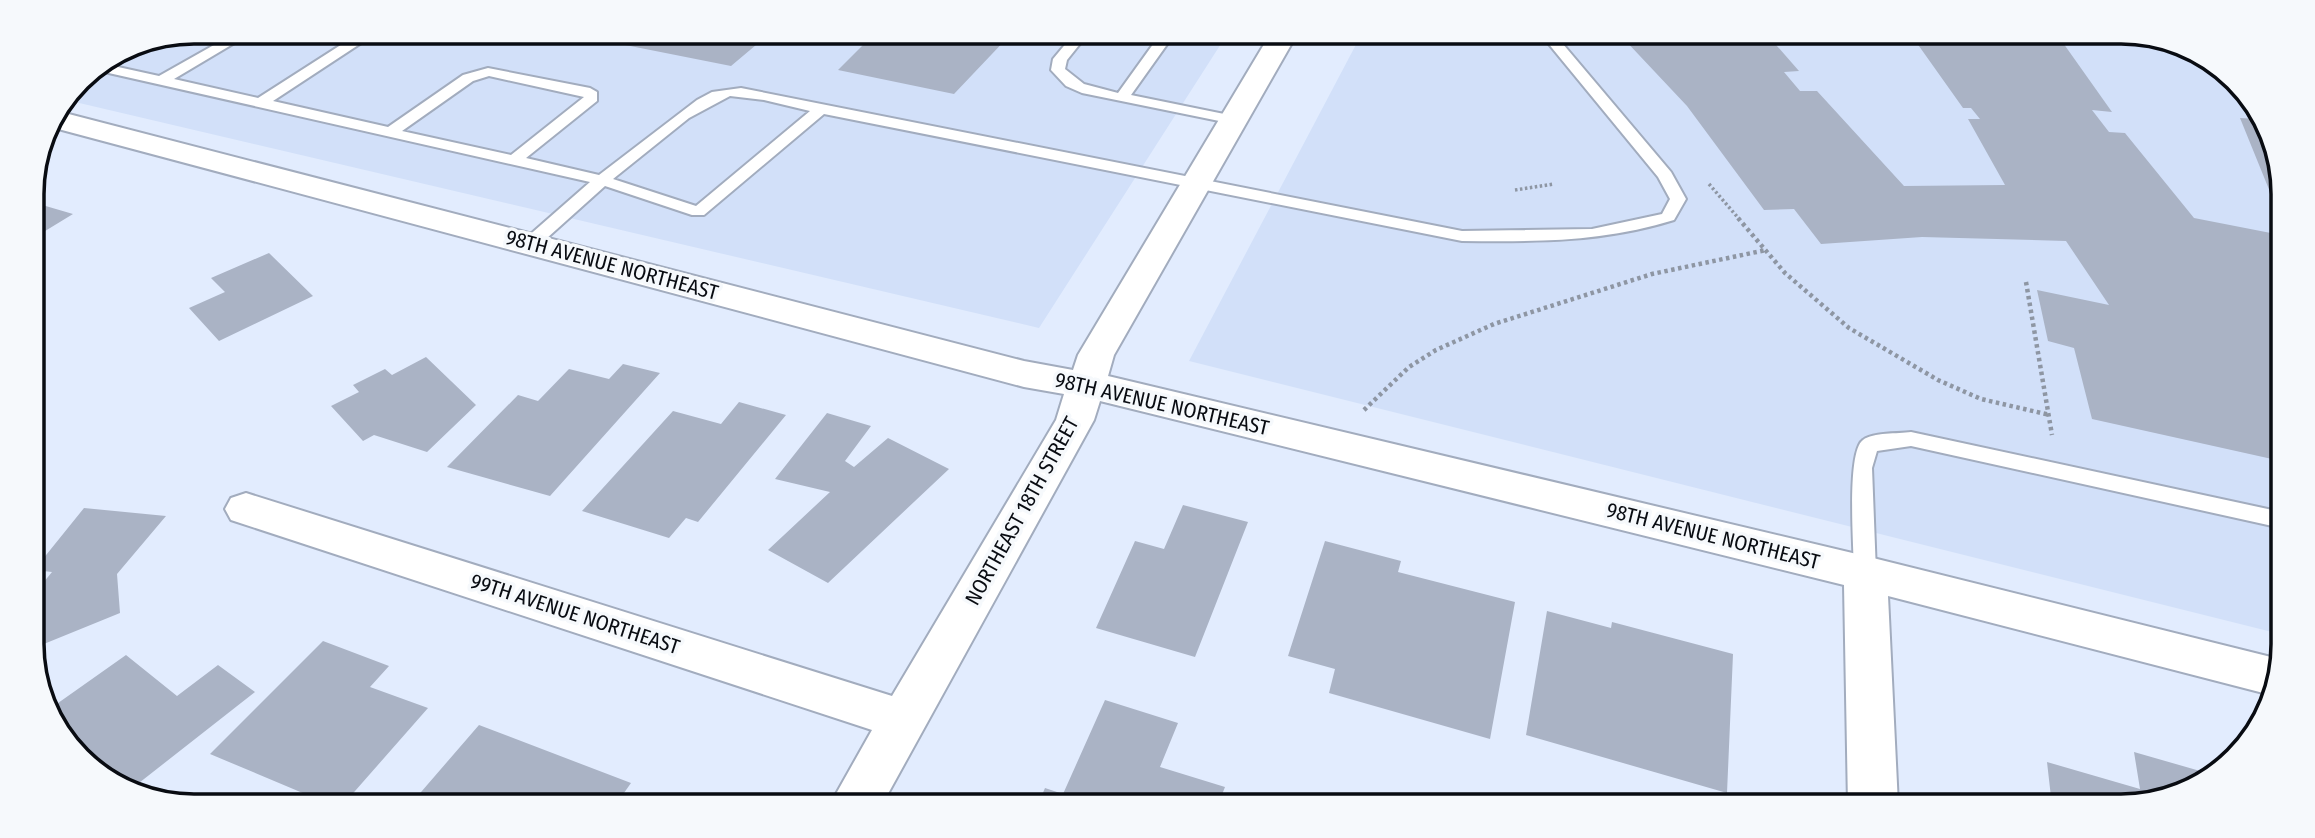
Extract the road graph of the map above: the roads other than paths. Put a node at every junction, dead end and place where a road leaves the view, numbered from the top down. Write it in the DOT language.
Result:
graph roads {
  1 [pos="225,44"];
  2 [pos="353,44"];
  3 [pos="1072,44"];
  4 [pos="1160,44"];
  5 [pos="1278,44"];
  6 [pos="1556,44"];
  7 [pos="111,69"];
  8 [pos="161,81"];
  9 [pos="1122,99"];
  10 [pos="261,102"];
  11 [pos="821,109"];
  12 [pos="1234,120"];
  13 [pos="63,121"];
  14 [pos="392,131"];
  15 [pos="514,160"];
  16 [pos="602,180"];
  17 [pos="1196,185"];
  18 [pos="531,243"];
  19 [pos="1085,385"];
  20 [pos="246,509"];
  21 [pos="2271,518"];
  22 [pos="1865,573"];
  23 [pos="2267,676"];
  24 [pos="904,720"];
  25 [pos="861,794"];
  26 [pos="1873,794"];
  1 -- 8 [label="lane"];
  2 -- 10 [label="lane"];
  3 -- 9 [label="lane"];
  4 -- 9 [label="lane"];
  5 -- 12 [label="street, NORTHEAST 18TH STREET"];
  6 -- 17 [label="lane"];
  7 -- 8 [label="lane"];
  8 -- 10 [label="lane"];
  9 -- 12 [label="lane"];
  10 -- 14 [label="lane"];
  11 -- 16 [label="lane"];
  11 -- 16 [label="lane"];
  11 -- 17 [label="lane"];
  12 -- 17 [label="street, NORTHEAST 18TH STREET"];
  13 -- 18 [label="street, 98TH AVENUE NORTHEAST"];
  14 -- 15 [label="lane"];
  14 -- 15 [label="lane"];
  15 -- 16 [label="lane"];
  16 -- 18 [label="lane"];
  17 -- 19 [label="street, NORTHEAST 18TH STREET"];
  18 -- 19 [label="street, 98TH AVENUE NORTHEAST"];
  19 -- 22 [label="street, 98TH AVENUE NORTHEAST"];
  19 -- 24 [label="street, NORTHEAST 18TH STREET"];
  20 -- 24 [label="street, 99TH AVENUE NORTHEAST"];
  21 -- 22 [label="lane"];
  22 -- 23 [label="street, 98TH AVENUE NORTHEAST"];
  22 -- 26 [label="street"];
  24 -- 25 [label="street, NORTHEAST 18TH STREET"];
}
